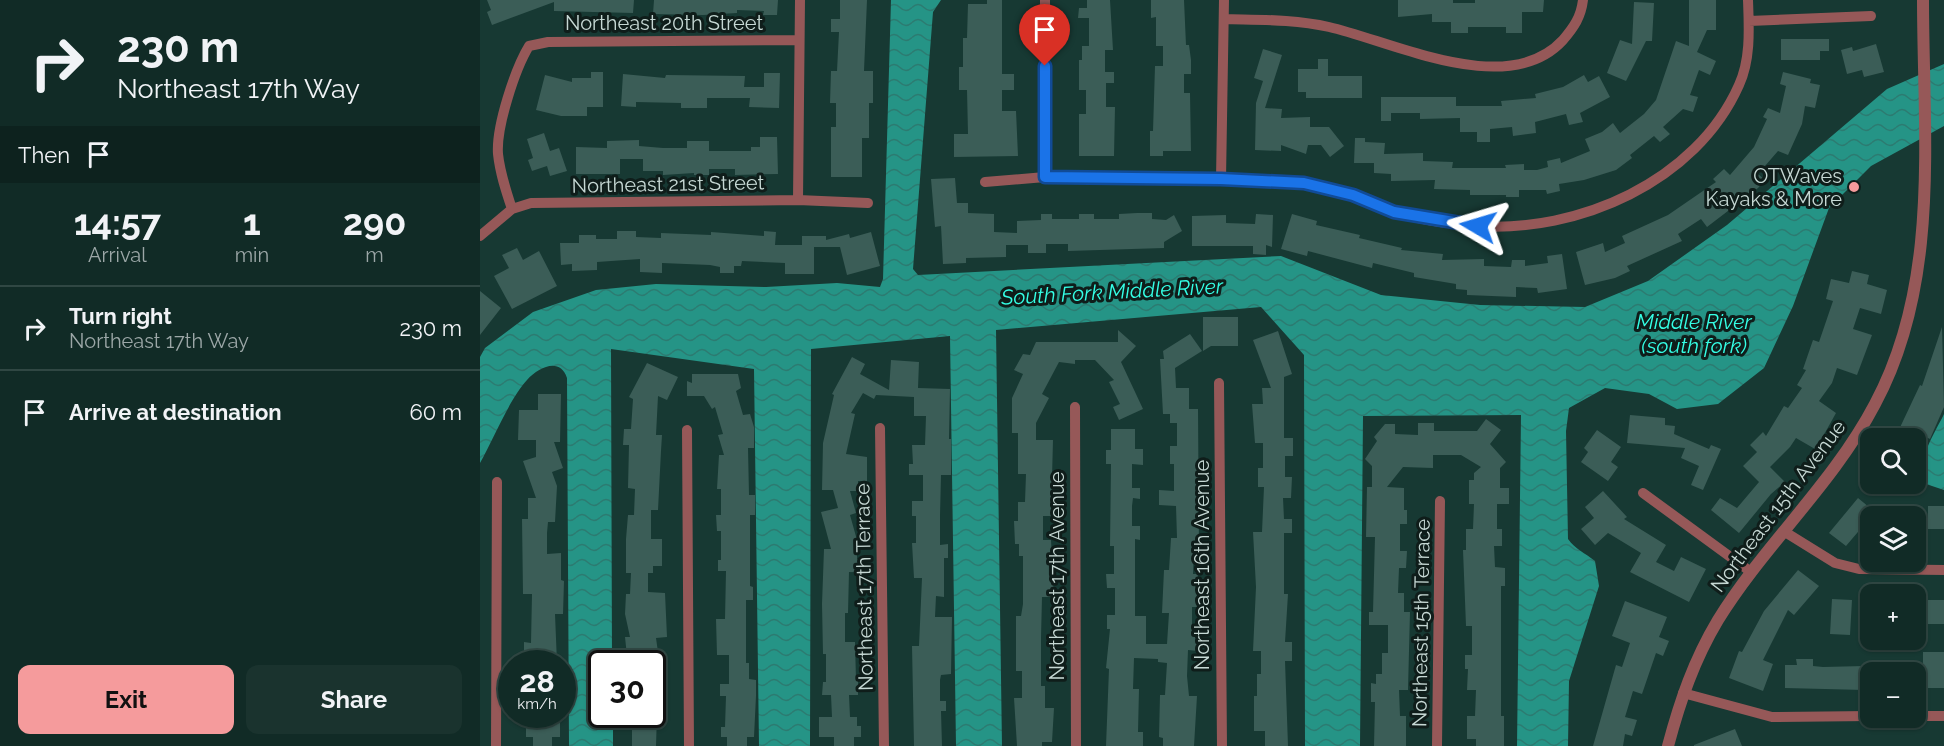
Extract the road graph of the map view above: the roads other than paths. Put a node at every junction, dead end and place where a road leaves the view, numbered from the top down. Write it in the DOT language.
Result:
graph roads {
  1 [pos="800,0"];
  2 [pos="1045,0"];
  3 [pos="1224,0"];
  4 [pos="1583,0"];
  5 [pos="1748,0"];
  6 [pos="1923,0"];
  7 [pos="1871,16"];
  8 [pos="1224,19"];
  9 [pos="1749,21"];
  10 [pos="799,40"];
  11 [pos="1045,177"];
  12 [pos="1221,179"];
  13 [pos="985,182"];
  14 [pos="798,200"];
  15 [pos="868,202"];
  16 [pos="512,209"];
  17 [pos="480,236"];
  18 [pos="1219,383"];
  19 [pos="1074,406"];
  20 [pos="880,428"];
  21 [pos="687,430"];
  22 [pos="497,482"];
  23 [pos="1643,493"];
  24 [pos="1440,501"];
  25 [pos="1785,532"];
  26 [pos="1944,570"];
  27 [pos="1751,572"];
  28 [pos="1683,693"];
  29 [pos="1860,716"];
  30 [pos="1926,716"];
  31 [pos="1944,716"];
  32 [pos="496,746"];
  33 [pos="689,746"];
  34 [pos="884,746"];
  35 [pos="1076,746"];
  36 [pos="1222,746"];
  37 [pos="1437,746"];
  38 [pos="1668,746"];
  1 -- 10 [label="street"];
  2 -- 11 [label="street"];
  3 -- 8 [label="street"];
  4 -- 8 [label="street"];
  5 -- 9 [label="street"];
  6 -- 25 [label="street, Northeast 15th Avenue"];
  7 -- 9 [label="street"];
  8 -- 12 [label="street"];
  9 -- 12 [label="street"];
  10 -- 14 [label="street"];
  10 -- 16 [label="street, Northeast 20th Street"];
  11 -- 12 [label="street"];
  11 -- 13 [label="street"];
  14 -- 15 [label="street, Northeast 21st Street"];
  14 -- 16 [label="street, Northeast 21st Street"];
  16 -- 17 [label="street, Northeast 21st Street"];
  18 -- 36 [label="street, Northeast 16th Avenue"];
  19 -- 35 [label="street, Northeast 17th Avenue"];
  20 -- 34 [label="street, Northeast 17th Terrace"];
  21 -- 33 [label="street"];
  22 -- 32 [label="street"];
  23 -- 27 [label="street"];
  24 -- 37 [label="street, Northeast 15th Terrace"];
  25 -- 26 [label="street"];
  25 -- 27 [label="street, Northeast 15th Avenue"];
  27 -- 28 [label="street, Northeast 15th Avenue"];
  28 -- 29 [label="street"];
  28 -- 38 [label="street, Northeast 15th Avenue"];
  30 -- 31 [label="street"];
}
